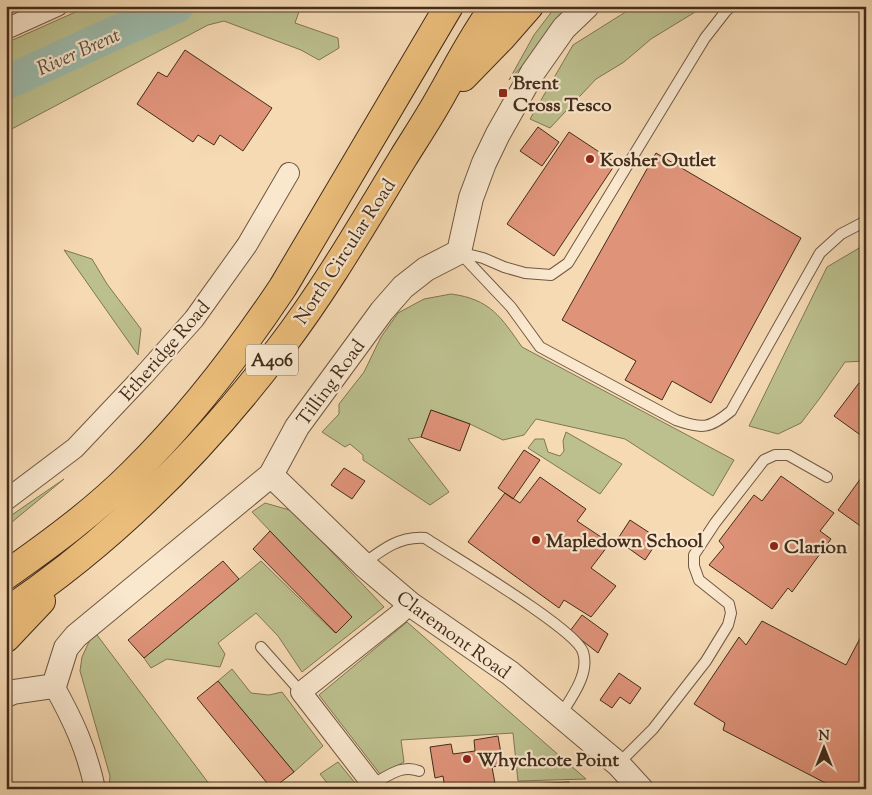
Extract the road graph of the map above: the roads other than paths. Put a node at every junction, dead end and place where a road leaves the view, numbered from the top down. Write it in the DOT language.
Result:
graph roads {
  1 [pos="427,6"];
  2 [pos="449,6"];
  3 [pos="495,6"];
  4 [pos="529,6"];
  5 [pos="587,6"];
  6 [pos="732,6"];
  7 [pos="47,8"];
  8 [pos="6,28"];
  9 [pos="400,89"];
  10 [pos="432,112"];
  11 [pos="289,173"];
  12 [pos="866,221"];
  13 [pos="459,252"];
  14 [pos="271,475"];
  15 [pos="827,477"];
  16 [pos="6,500"];
  17 [pos="48,545"];
  18 [pos="6,557"];
  19 [pos="363,564"];
  20 [pos="65,570"];
  21 [pos="6,575"];
  22 [pos="410,604"];
  23 [pos="6,612"];
  24 [pos="6,638"];
  25 [pos="260,647"];
  26 [pos="54,686"];
  27 [pos="300,692"];
  28 [pos="6,695"];
  29 [pos="560,716"];
  30 [pos="618,764"];
  31 [pos="420,772"];
  32 [pos="375,787"];
  33 [pos="95,789"];
  34 [pos="641,789"];
  1 -- 9 [label="highway, A406"];
  2 -- 9 [label="highway, North Circular Road / A406"];
  3 -- 10 [label="highway, North Circular Road / A406"];
  4 -- 10 [label="highway, A406"];
  5 -- 13 [label="street"];
  6 -- 13 [label="lane"];
  7 -- 8 [label="street"];
  9 -- 17 [label="highway, North Circular Road / A406"];
  10 -- 20 [label="highway, North Circular Road / A406"];
  11 -- 16 [label="street, Etheridge Road"];
  12 -- 13 [label="lane"];
  13 -- 14 [label="street, Tilling Road"];
  14 -- 19 [label="street, Claremont Road"];
  14 -- 26 [label="street, Tilling Road"];
  15 -- 30 [label="lane"];
  17 -- 18 [label="highway, A406"];
  17 -- 21 [label="highway, North Circular Road / A406"];
  19 -- 22 [label="street, Claremont Road"];
  19 -- 29 [label="lane"];
  20 -- 23 [label="highway, North Circular Road / A406"];
  20 -- 24 [label="highway, A406"];
  22 -- 27 [label="street"];
  22 -- 29 [label="street, Claremont Road"];
  25 -- 27 [label="lane"];
  26 -- 28 [label="street"];
  26 -- 33 [label="street"];
  27 -- 32 [label="street"];
  29 -- 30 [label="street, Claremont Road"];
  30 -- 34 [label="street, Claremont Road"];
  31 -- 32 [label="lane"];
}
